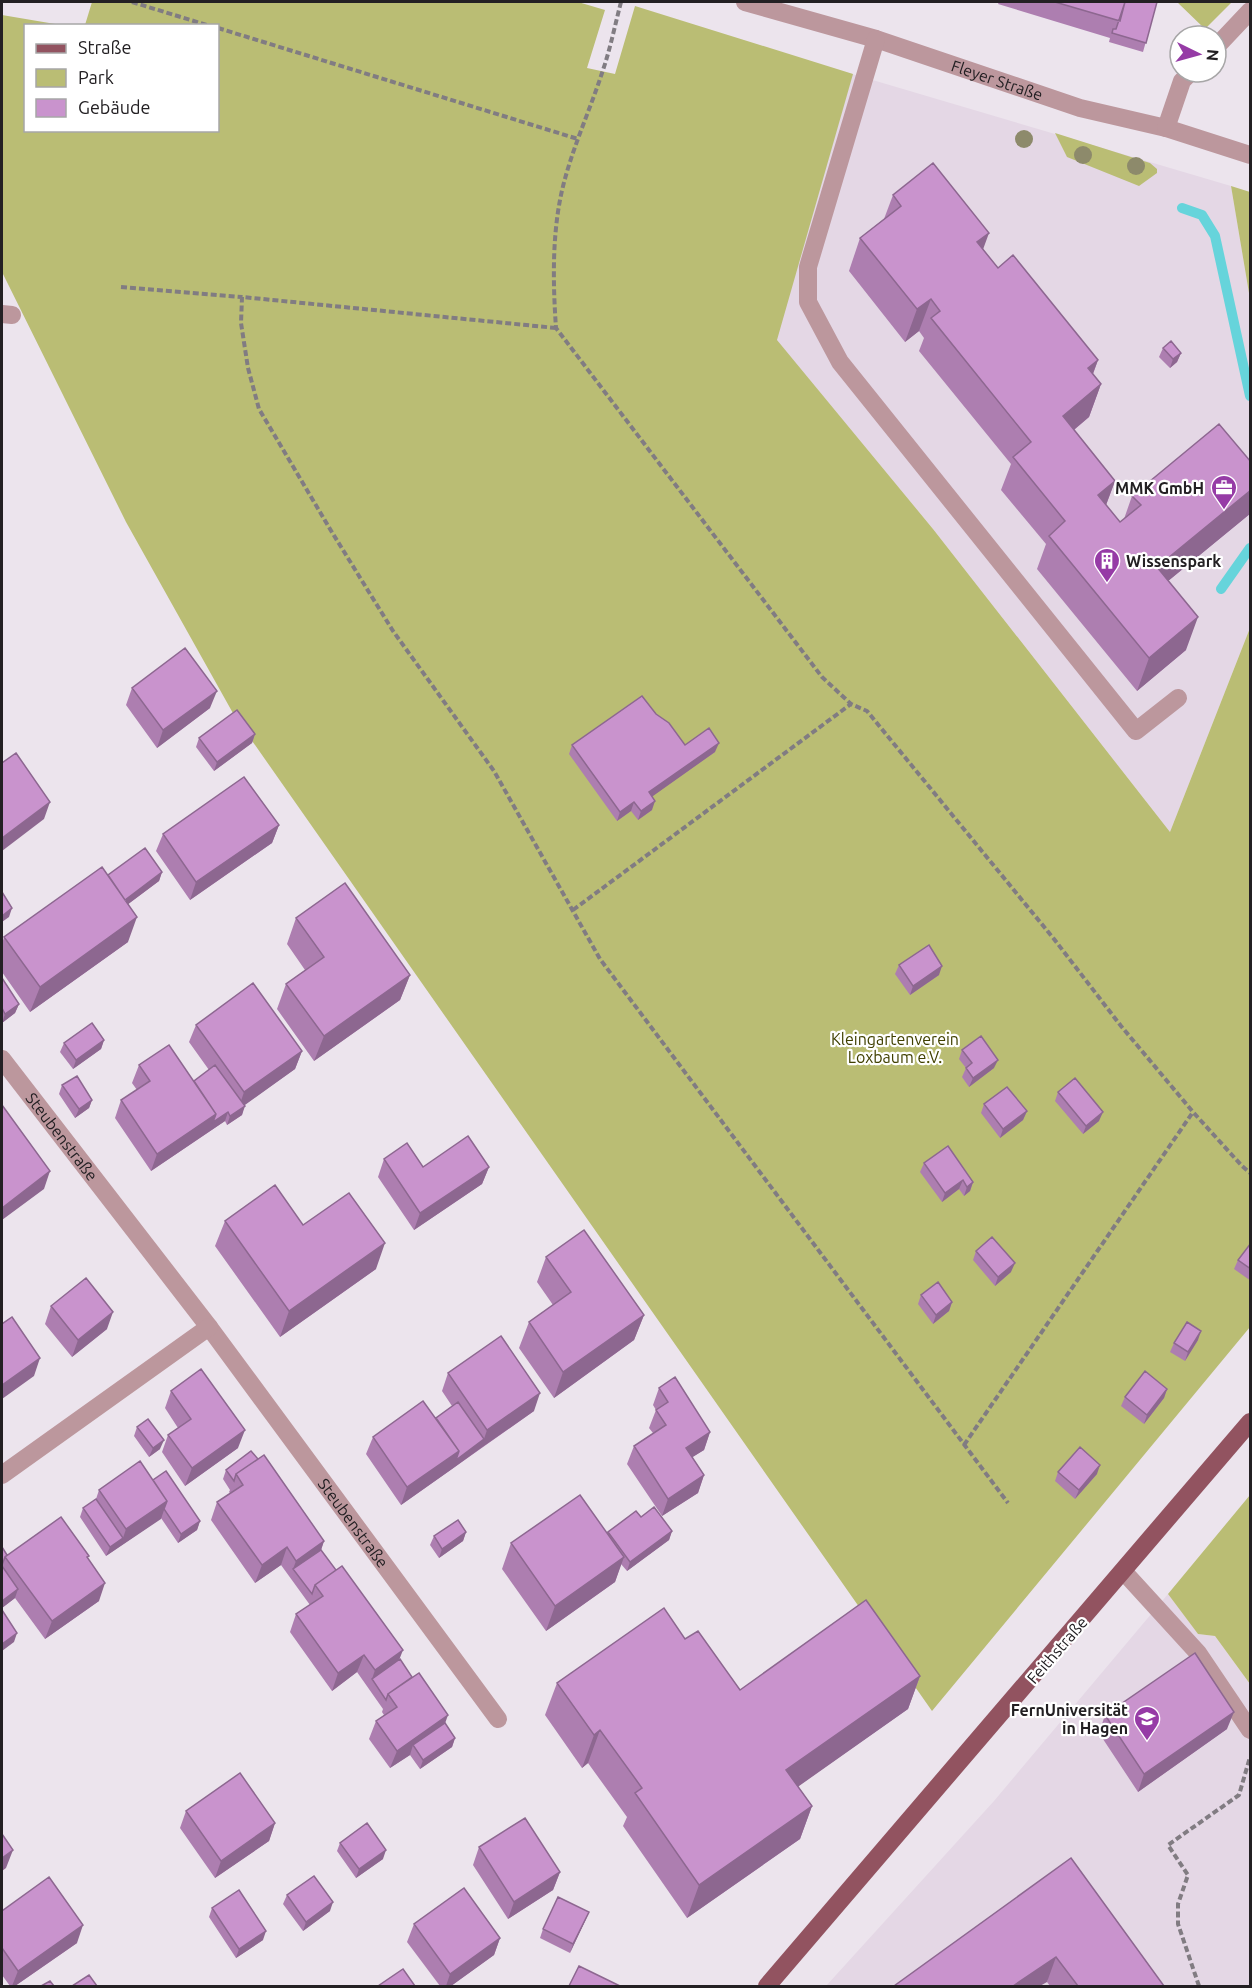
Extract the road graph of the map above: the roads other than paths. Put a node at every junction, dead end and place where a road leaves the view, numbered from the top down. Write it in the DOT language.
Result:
graph roads {
  1 [pos="745,2"];
  2 [pos="1251,11"];
  3 [pos="1228,35"];
  4 [pos="876,39"];
  5 [pos="1181,84"];
  6 [pos="1166,128"];
  7 [pos="1251,155"];
  8 [pos="1178,698"];
  9 [pos="2,1059"];
  10 [pos="209,1327"];
  11 [pos="1251,1422"];
  12 [pos="2,1475"];
  13 [pos="1124,1572"];
  14 [pos="498,1719"];
  15 [pos="1251,1730"];
  16 [pos="767,1986"];
  1 -- 4 [label="street, Fleyer Straße"];
  2 -- 3 [label="street"];
  4 -- 6 [label="street, Fleyer Straße"];
  4 -- 8 [label="street"];
  5 -- 6 [label="street"];
  6 -- 7 [label="street, Fleyer Straße"];
  9 -- 10 [label="street, Steubenstraße"];
  10 -- 12 [label="street"];
  10 -- 14 [label="street, Steubenstraße"];
  11 -- 13 [label="main road, Feithstraße"];
  13 -- 15 [label="street"];
  13 -- 16 [label="main road, Feithstraße"];
}
